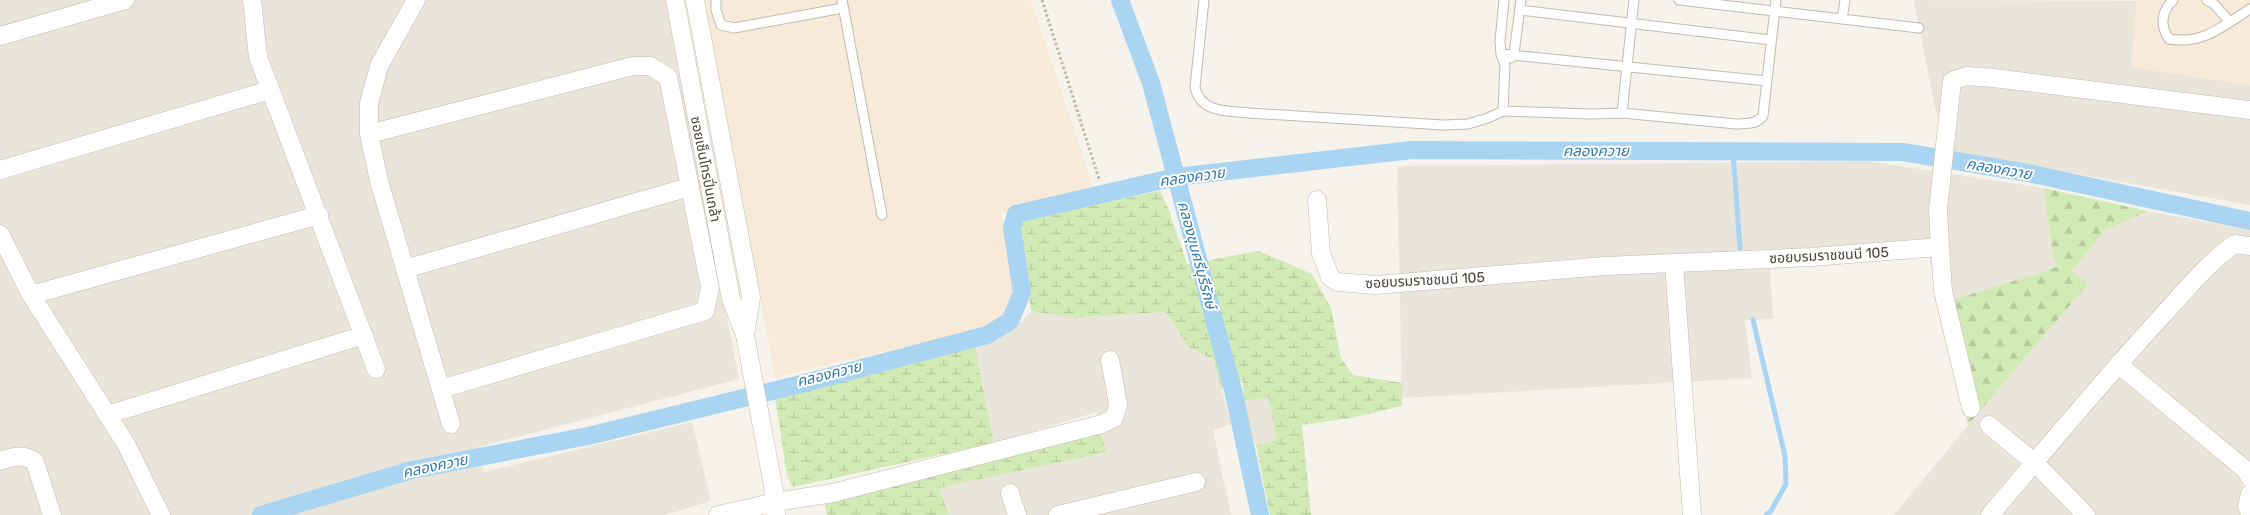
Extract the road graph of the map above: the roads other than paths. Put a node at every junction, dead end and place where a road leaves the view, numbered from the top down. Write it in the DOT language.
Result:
graph roads {
  1 [pos="124,0"];
  2 [pos="252,0"];
  3 [pos="416,0"];
  4 [pos="675,0"];
  5 [pos="695,0"];
  6 [pos="716,0"];
  7 [pos="1204,0"];
  8 [pos="1504,0"];
  9 [pos="1521,0"];
  10 [pos="1634,0"];
  11 [pos="1679,0"];
  12 [pos="1776,0"];
  13 [pos="1845,0"];
  14 [pos="2172,0"];
  15 [pos="2207,0"];
  16 [pos="843,4"];
  17 [pos="2250,9"];
  18 [pos="1520,10"];
  19 [pos="1775,12"];
  20 [pos="1842,19"];
  21 [pos="2230,22"];
  22 [pos="1632,24"];
  23 [pos="1919,28"];
  24 [pos="0,36"];
  25 [pos="1771,40"];
  26 [pos="1501,54"];
  27 [pos="1514,54"];
  28 [pos="1506,65"];
  29 [pos="1627,66"];
  30 [pos="1767,81"];
  31 [pos="270,90"];
  32 [pos="2250,110"];
  33 [pos="1503,111"];
  34 [pos="1622,112"];
  35 [pos="369,134"];
  36 [pos="0,170"];
  37 [pos="689,186"];
  38 [pos="1317,200"];
  39 [pos="319,215"];
  40 [pos="882,215"];
  41 [pos="0,234"];
  42 [pos="2250,246"];
  43 [pos="1940,247"];
  44 [pos="1674,263"];
  45 [pos="405,269"];
  46 [pos="31,295"];
  47 [pos="364,335"];
  48 [pos="745,335"];
  49 [pos="1110,360"];
  50 [pos="2118,364"];
  51 [pos="376,369"];
  52 [pos="441,389"];
  53 [pos="1971,408"];
  54 [pos="107,415"];
  55 [pos="451,424"];
  56 [pos="1989,426"];
  57 [pos="0,461"];
  58 [pos="2035,463"];
  59 [pos="2250,478"];
  60 [pos="1196,482"];
  61 [pos="1010,493"];
  62 [pos="2250,494"];
  63 [pos="776,508"];
  64 [pos="2250,513"];
  65 [pos="52,515"];
  66 [pos="161,515"];
  67 [pos="718,515"];
  68 [pos="1017,515"];
  69 [pos="1058,515"];
  70 [pos="1692,515"];
  71 [pos="1990,515"];
  72 [pos="2086,515"];
  1 -- 24 [label="street"];
  2 -- 31 [label="street"];
  3 -- 35 [label="street"];
  4 -- 48 [label="street, ซอยเซ็นโทรปิ่นเกล้า"];
  5 -- 48 [label="street, ซอยเซ็นโทรปิ่นเกล้า"];
  6 -- 16 [label="lane"];
  7 -- 33 [label="lane"];
  8 -- 26 [label="lane"];
  9 -- 18 [label="lane"];
  10 -- 22 [label="lane"];
  11 -- 19 [label="lane"];
  12 -- 19 [label="lane"];
  13 -- 20 [label="lane"];
  14 -- 21 [label="lane"];
  15 -- 21 [label="lane"];
  16 -- 40 [label="lane"];
  17 -- 21 [label="lane"];
  18 -- 22 [label="lane"];
  18 -- 27 [label="lane"];
  19 -- 20 [label="lane"];
  19 -- 25 [label="lane"];
  20 -- 23 [label="lane"];
  22 -- 25 [label="lane"];
  22 -- 29 [label="lane"];
  25 -- 30 [label="lane"];
  26 -- 27 [label="lane"];
  26 -- 28 [label="lane"];
  27 -- 28 [label="lane"];
  27 -- 29 [label="lane"];
  28 -- 33 [label="lane"];
  29 -- 30 [label="lane"];
  29 -- 34 [label="lane"];
  30 -- 34 [label="lane"];
  31 -- 36 [label="street"];
  31 -- 39 [label="street"];
  32 -- 43 [label="street"];
  33 -- 34 [label="lane"];
  35 -- 37 [label="street"];
  35 -- 45 [label="street"];
  37 -- 45 [label="street"];
  37 -- 52 [label="street"];
  38 -- 44 [label="street, ซอยบรมราชชนนี 105"];
  39 -- 46 [label="street"];
  39 -- 47 [label="street"];
  41 -- 46 [label="street"];
  42 -- 50 [label="street"];
  43 -- 44 [label="street, ซอยบรมราชชนนี 105"];
  43 -- 53 [label="street"];
  44 -- 70 [label="street"];
  45 -- 52 [label="street"];
  46 -- 54 [label="street"];
  47 -- 51 [label="street"];
  47 -- 54 [label="street"];
  48 -- 63 [label="street, ซอยเซ็นโทรปิ่นเกล้า"];
  49 -- 63 [label="street"];
  50 -- 58 [label="street"];
  50 -- 59 [label="street"];
  52 -- 55 [label="street"];
  54 -- 66 [label="street"];
  56 -- 58 [label="street"];
  57 -- 65 [label="street"];
  58 -- 71 [label="street"];
  58 -- 72 [label="street"];
  60 -- 69 [label="street"];
  61 -- 68 [label="street"];
  62 -- 64 [label="street"];
  63 -- 67 [label="street"];
}
